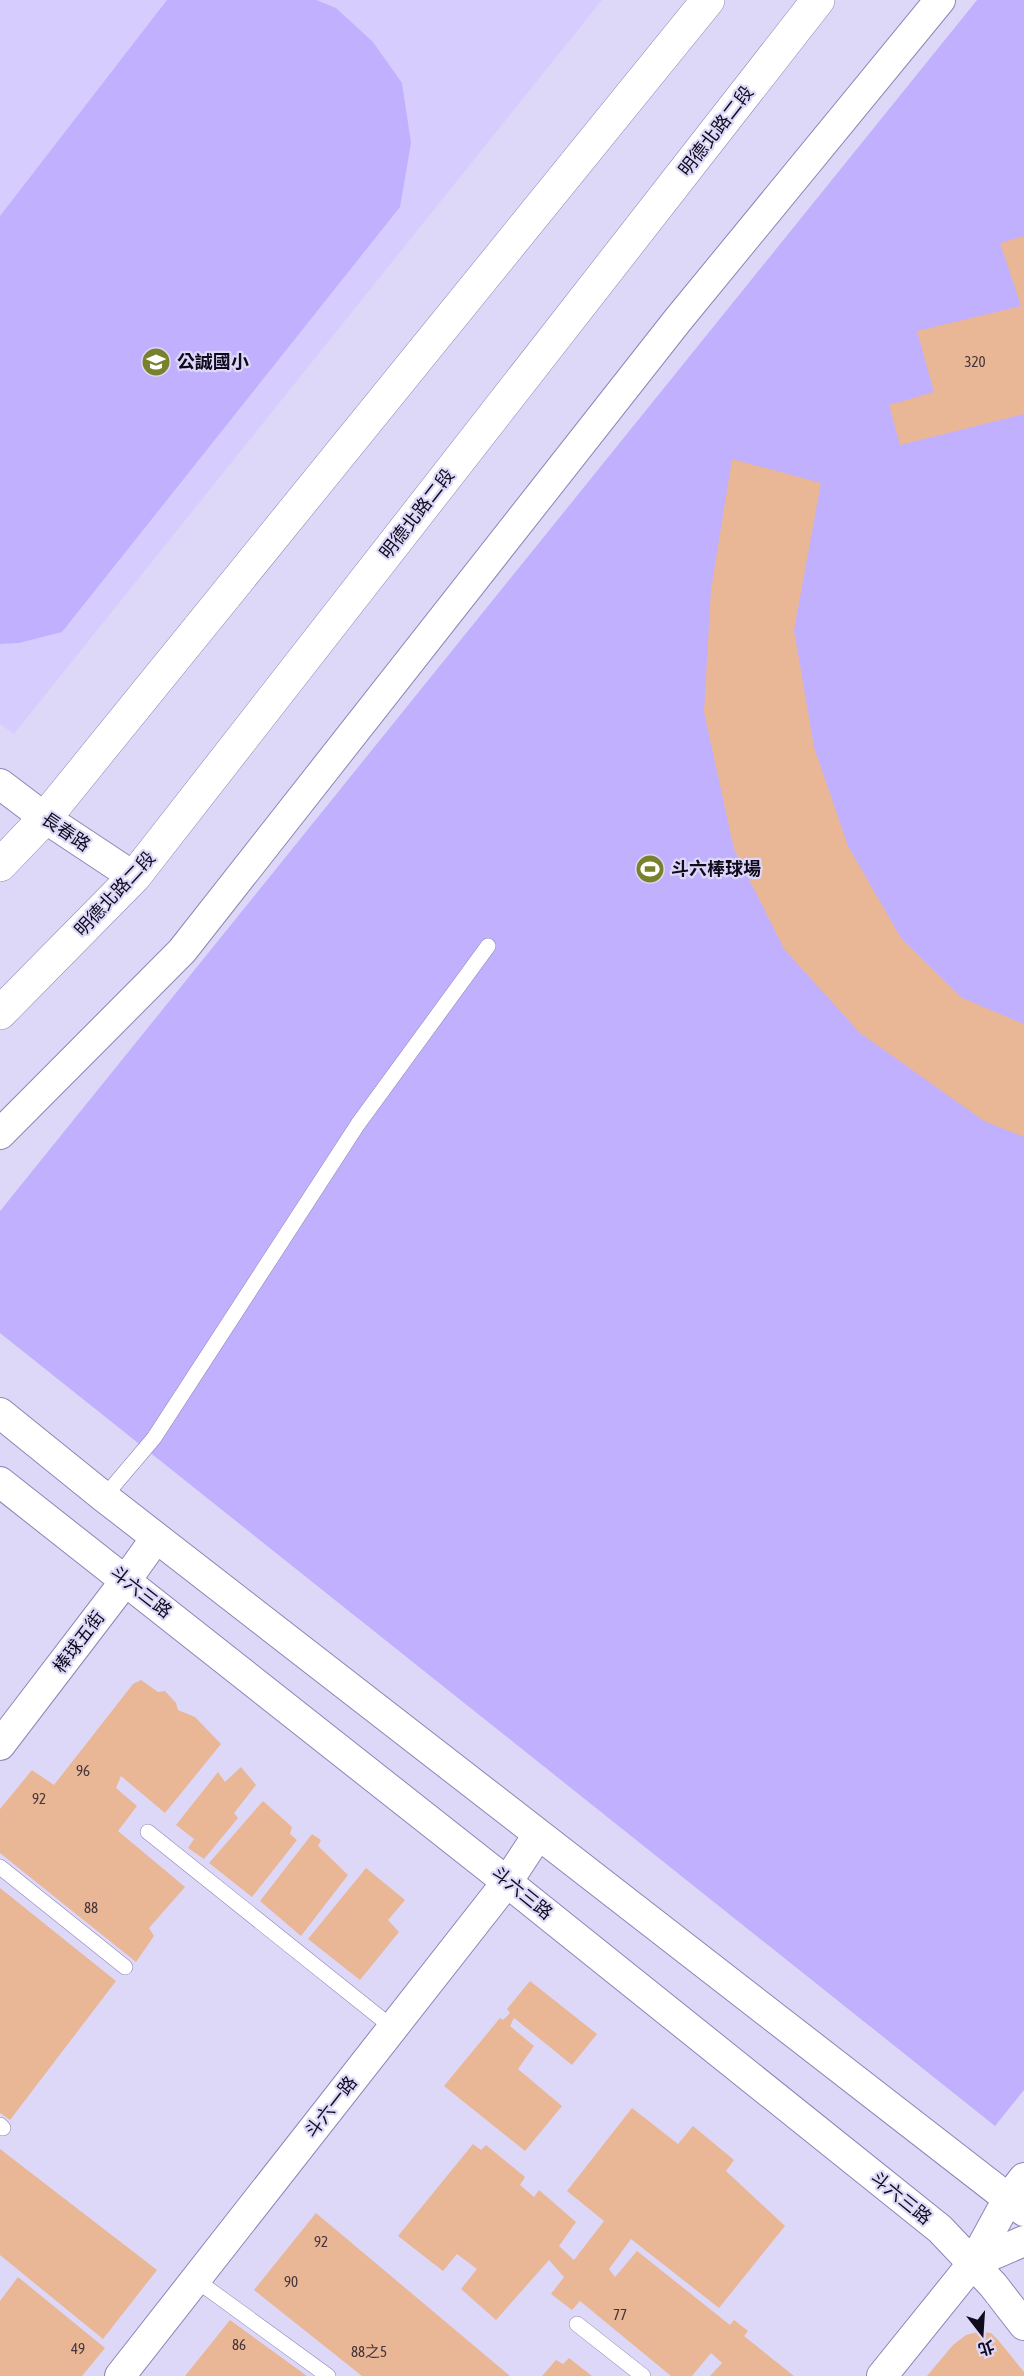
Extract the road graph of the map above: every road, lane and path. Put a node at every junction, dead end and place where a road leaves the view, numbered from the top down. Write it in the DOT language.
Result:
graph roads {
  1 [pos="708,0"];
  2 [pos="818,0"];
  3 [pos="940,0"];
  4 [pos="0,784"];
  5 [pos="45,818"];
  6 [pos="0,865"];
  7 [pos="134,877"];
  8 [pos="489,946"];
  9 [pos="0,1013"];
  10 [pos="0,1134"];
  11 [pos="0,1413"];
  12 [pos="0,1482"];
  13 [pos="104,1497"];
  14 [pos="156,1538"];
  15 [pos="126,1580"];
  16 [pos="0,1745"];
  17 [pos="148,1832"];
  18 [pos="538,1835"];
  19 [pos="0,1867"];
  20 [pos="507,1882"];
  21 [pos="124,1967"];
  22 [pos="393,2028"];
  23 [pos="1019,2196"];
  24 [pos="1024,2241"];
  25 [pos="973,2263"];
  26 [pos="196,2280"];
  27 [pos="577,2324"];
  28 [pos="1024,2325"];
  29 [pos="120,2376"];
  30 [pos="328,2376"];
  31 [pos="643,2376"];
  32 [pos="882,2376"];
  1 -- 5 [label="main road"];
  2 -- 7 [label="main road, 明德北路二段"];
  3 -- 10 [label="street"];
  4 -- 5 [label="street, 長春路"];
  5 -- 6 [label="main road"];
  5 -- 7 [label="street, 長春路"];
  7 -- 9 [label="main road, 明德北路二段"];
  8 -- 13 [label="lane"];
  11 -- 13 [label="street"];
  12 -- 15 [label="street, 斗六三路"];
  13 -- 14 [label="street"];
  14 -- 15 [label="street, 棒球五街"];
  14 -- 18 [label="street"];
  15 -- 16 [label="street, 棒球五街"];
  15 -- 20 [label="street, 斗六三路"];
  17 -- 22 [label="lane"];
  18 -- 20 [label="street, 斗六一路"];
  18 -- 23 [label="street"];
  19 -- 21 [label="lane"];
  20 -- 22 [label="street, 斗六一路"];
  20 -- 25 [label="street, 斗六三路"];
  22 -- 26 [label="street, 斗六一路"];
  23 -- 25 [label="street"];
  24 -- 25 [label="street"];
  25 -- 28 [label="street, 斗六三路"];
  25 -- 32 [label="street"];
  26 -- 29 [label="street, 斗六一路"];
  26 -- 30 [label="lane"];
  27 -- 31 [label="lane"];
}
